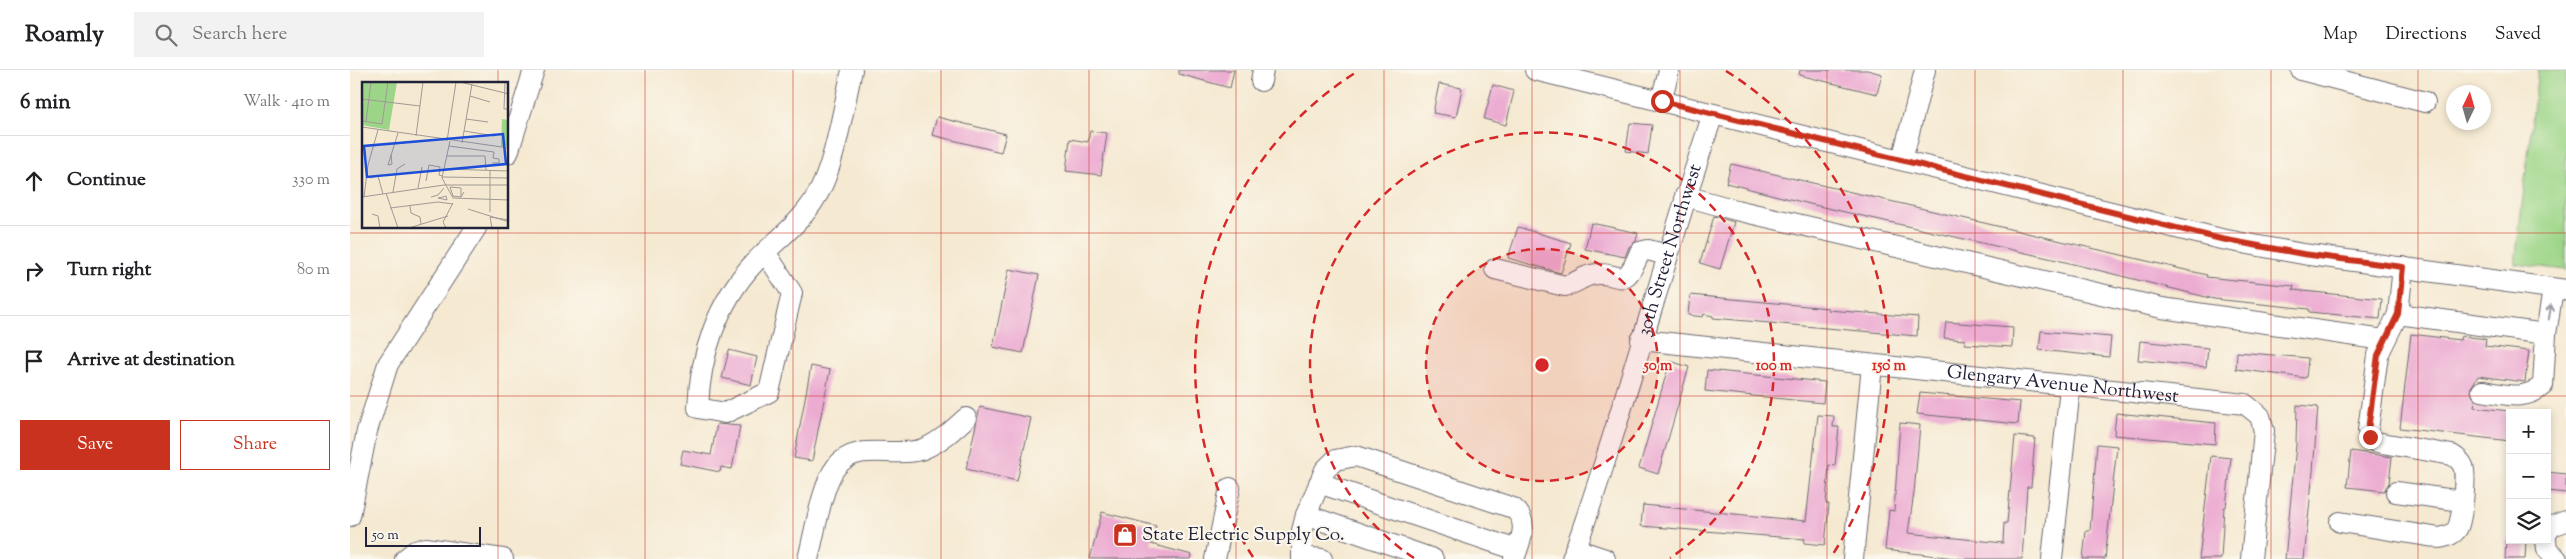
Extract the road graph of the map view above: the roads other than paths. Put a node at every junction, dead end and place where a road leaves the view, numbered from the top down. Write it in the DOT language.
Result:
graph roads {
  1 [pos="534,70"];
  2 [pos="852,70"];
  3 [pos="1535,70"];
  4 [pos="1669,70"];
  5 [pos="1925,70"];
  6 [pos="2301,70"];
  7 [pos="1662,101"];
  8 [pos="2426,102"];
  9 [pos="1713,114"];
  10 [pos="509,150"];
  11 [pos="1902,160"];
  12 [pos="1686,196"];
  13 [pos="475,229"];
  14 [pos="765,252"];
  15 [pos="1667,255"];
  16 [pos="2403,267"];
  17 [pos="1495,269"];
  18 [pos="2560,290"];
  19 [pos="2398,314"];
  20 [pos="2546,334"];
  21 [pos="1641,340"];
  22 [pos="2384,340"];
  23 [pos="1872,365"];
  24 [pos="2070,387"];
  25 [pos="2482,391"];
  26 [pos="966,418"];
  27 [pos="1319,483"];
  28 [pos="1230,488"];
  29 [pos="2396,492"];
  30 [pos="2462,501"];
  31 [pos="1306,515"];
  32 [pos="350,516"];
  33 [pos="2566,521"];
  34 [pos="2340,522"];
  35 [pos="2551,527"];
  36 [pos="2546,544"];
  37 [pos="1574,554"];
  38 [pos="1516,555"];
  39 [pos="1309,558"];
  40 [pos="405,559"];
  41 [pos="504,559"];
  42 [pos="808,559"];
  43 [pos="1216,559"];
  44 [pos="1433,559"];
  45 [pos="1605,559"];
  46 [pos="1853,559"];
  47 [pos="2052,559"];
  48 [pos="2251,559"];
  49 [pos="2557,559"];
  1 -- 10 [label="street"];
  2 -- 14 [label="street"];
  3 -- 7 [label="street"];
  4 -- 7 [label="street"];
  5 -- 11 [label="street"];
  6 -- 8 [label="street"];
  7 -- 9 [label="street"];
  9 -- 11 [label="street"];
  9 -- 12 [label="street, 30th Street Northwest"];
  11 -- 16 [label="street"];
  12 -- 15 [label="street, 30th Street Northwest"];
  12 -- 22 [label="street"];
  13 -- 32 [label="street"];
  14 -- 14 [label="street"];
  15 -- 17 [label="street"];
  15 -- 21 [label="street, 30th Street Northwest"];
  16 -- 18 [label="street"];
  16 -- 19 [label="street"];
  20 -- 18 [label="street, one-way"];
  19 -- 20 [label="street"];
  19 -- 22 [label="street"];
  20 -- 25 [label="street"];
  21 -- 23 [label="street, Glengary Avenue Northwest"];
  21 -- 37 [label="street, 30th Street Northwest"];
  22 -- 30 [label="street"];
  23 -- 24 [label="street, Glengary Avenue Northwest"];
  23 -- 46 [label="street"];
  24 -- 47 [label="street"];
  24 -- 48 [label="street, Glengary Avenue Northwest"];
  26 -- 42 [label="street"];
  27 -- 31 [label="street"];
  27 -- 38 [label="street"];
  27 -- 38 [label="street"];
  28 -- 43 [label="street"];
  29 -- 30 [label="street"];
  30 -- 34 [label="street"];
  31 -- 39 [label="street"];
  31 -- 44 [label="street"];
  33 -- 35 [label="street"];
  36 -- 49 [label="street"];
  37 -- 45 [label="street"];
  40 -- 41 [label="street"];
}
